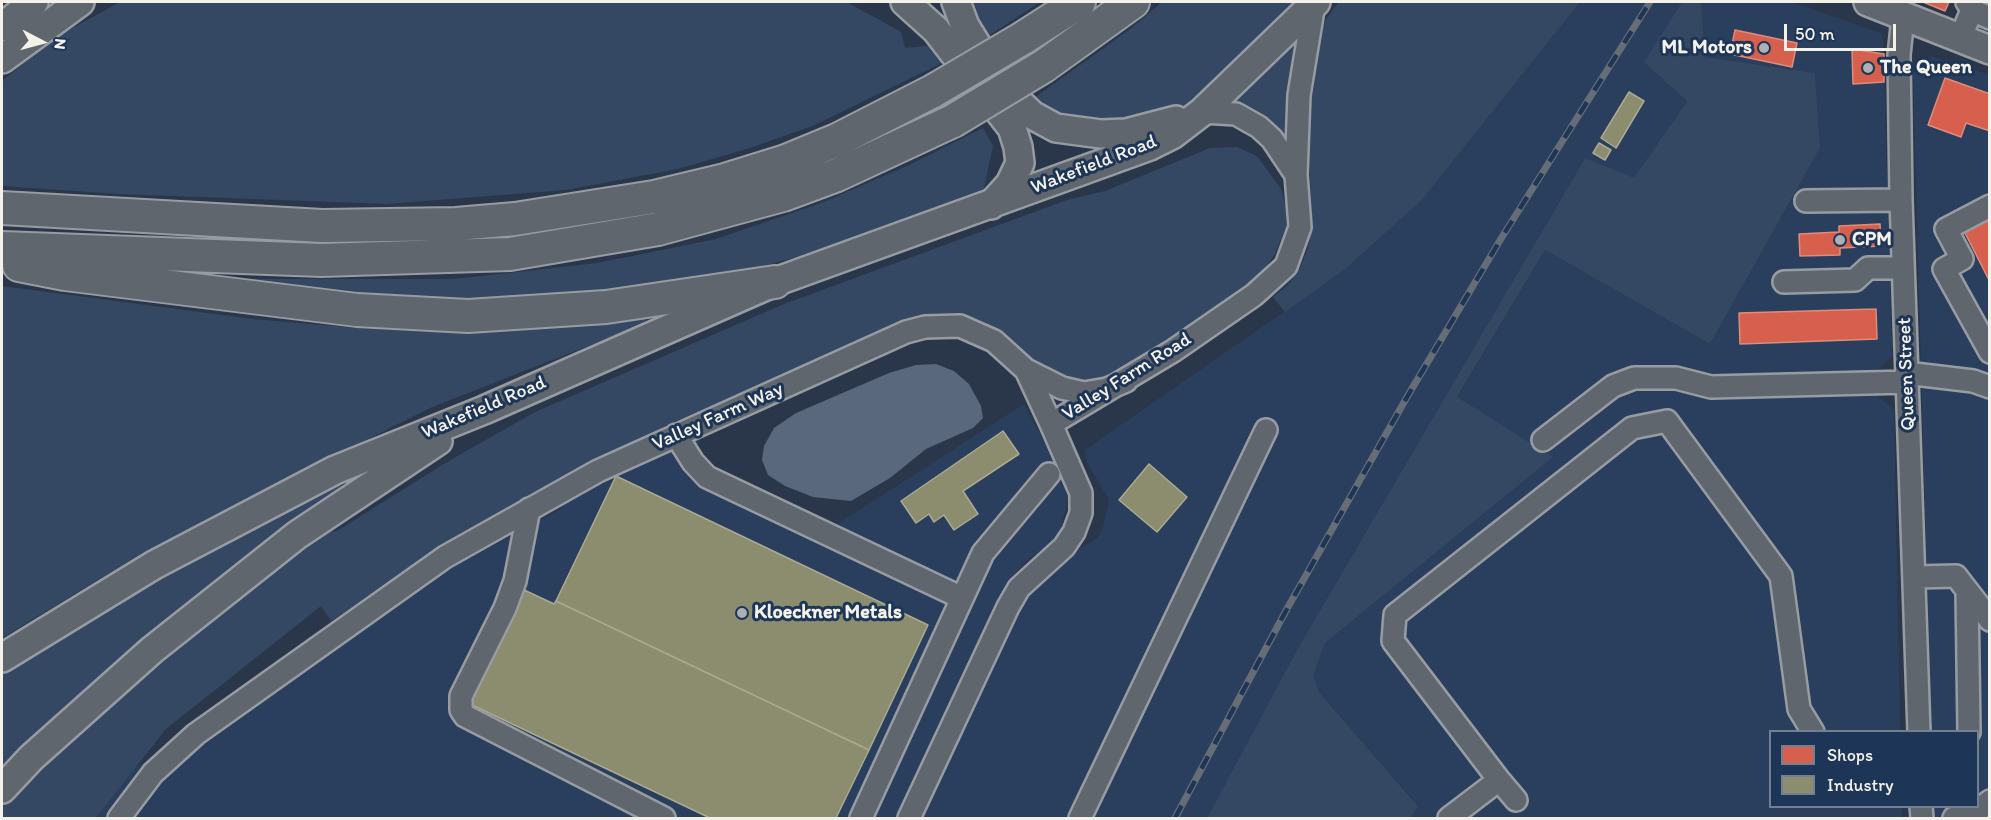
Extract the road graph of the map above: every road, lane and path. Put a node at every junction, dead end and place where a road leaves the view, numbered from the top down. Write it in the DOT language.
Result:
graph roads {
  1 [pos="34,2"];
  2 [pos="80,2"];
  3 [pos="905,2"];
  4 [pos="956,2"];
  5 [pos="1079,2"];
  6 [pos="1133,2"];
  7 [pos="1869,2"];
  8 [pos="1315,3"];
  9 [pos="1974,7"];
  10 [pos="1902,17"];
  11 [pos="2,27"];
  12 [pos="1960,39"];
  13 [pos="1989,50"];
  14 [pos="2,59"];
  15 [pos="1199,115"];
  16 [pos="1296,175"];
  17 [pos="1901,200"];
  18 [pos="1806,201"];
  19 [pos="990,206"];
  20 [pos="1989,206"];
  21 [pos="2,208"];
  22 [pos="2,248"];
  23 [pos="2,262"];
  24 [pos="1903,268"];
  25 [pos="775,282"];
  26 [pos="1784,282"];
  27 [pos="1989,352"];
  28 [pos="1026,370"];
  29 [pos="1906,378"];
  30 [pos="1126,381"];
  31 [pos="1989,387"];
  32 [pos="484,410"];
  33 [pos="1051,424"];
  34 [pos="1266,430"];
  35 [pos="676,435"];
  36 [pos="1543,440"];
  37 [pos="1049,474"];
  38 [pos="529,509"];
  39 [pos="1915,577"];
  40 [pos="1967,591"];
  41 [pos="962,598"];
  42 [pos="1989,620"];
  43 [pos="2,658"];
  44 [pos="1812,730"];
  45 [pos="1919,730"];
  46 [pos="1970,730"];
  47 [pos="1499,780"];
  48 [pos="2,789"];
  49 [pos="1516,800"];
  50 [pos="119,819"];
  51 [pos="664,819"];
  52 [pos="861,819"];
  53 [pos="909,819"];
  54 [pos="1080,819"];
  55 [pos="1449,819"];
  1 -- 11 [label="main road"];
  2 -- 14 [label="main road"];
  3 -- 19 [label="main road, Wakefield Road"];
  4 -- 15 [label="main road"];
  5 -- 21 [label="highway, bridge"];
  6 -- 22 [label="highway, bridge"];
  7 -- 10 [label="main road"];
  8 -- 15 [label="main road, Wakefield Road"];
  8 -- 16 [label="street, Valley Farm Road"];
  9 -- 12 [label="street"];
  10 -- 12 [label="main road"];
  10 -- 17 [label="street, Queen Street"];
  12 -- 13 [label="main road"];
  15 -- 16 [label="street"];
  15 -- 19 [label="main road, Wakefield Road"];
  16 -- 30 [label="street, Valley Farm Road"];
  17 -- 18 [label="street"];
  17 -- 24 [label="street, Queen Street"];
  19 -- 25 [label="main road, Wakefield Road"];
  20 -- 27 [label="street"];
  23 -- 25 [label="highway"];
  24 -- 26 [label="street"];
  24 -- 29 [label="street, Queen Street"];
  25 -- 32 [label="main road, Wakefield Road"];
  28 -- 30 [label="street, Valley Farm Way"];
  28 -- 33 [label="street"];
  28 -- 35 [label="street, Valley Farm Way"];
  29 -- 31 [label="street"];
  29 -- 36 [label="street"];
  29 -- 39 [label="street, Queen Street"];
  30 -- 33 [label="street, Valley Farm Road"];
  32 -- 43 [label="main road, Wakefield Road"];
  32 -- 48 [label="main road"];
  33 -- 53 [label="street, Valley Farm Road"];
  34 -- 54 [label="street"];
  35 -- 38 [label="street, Valley Farm Way"];
  35 -- 41 [label="street"];
  37 -- 41 [label="street"];
  38 -- 50 [label="street, Valley Farm Way"];
  38 -- 51 [label="street"];
  39 -- 40 [label="street"];
  39 -- 45 [label="street, Queen Street"];
  40 -- 42 [label="street"];
  40 -- 46 [label="street"];
  41 -- 52 [label="street"];
  44 -- 47 [label="street"];
  47 -- 49 [label="street"];
  47 -- 55 [label="street"];
}
